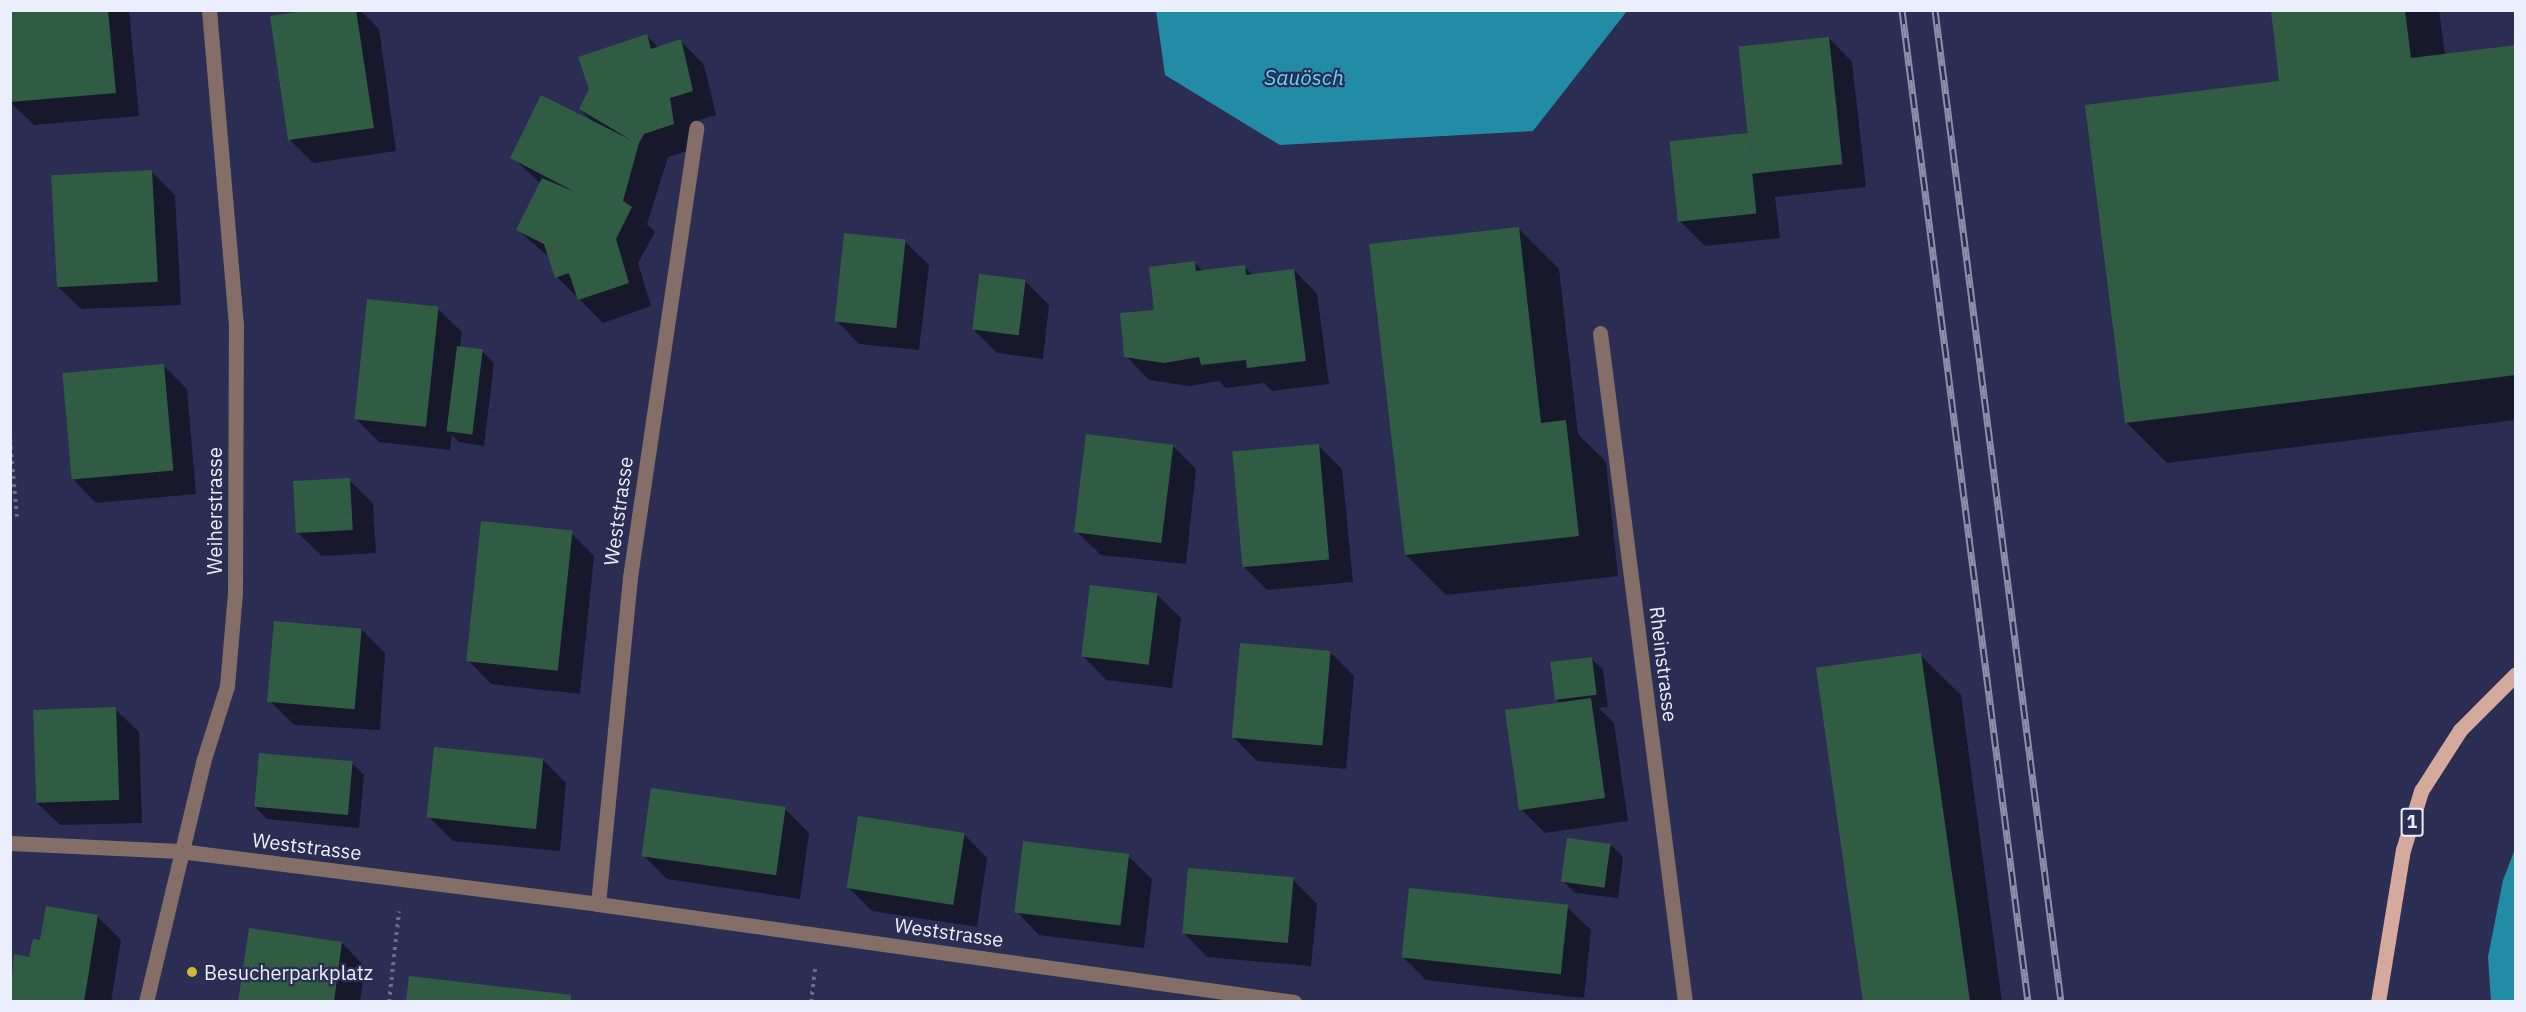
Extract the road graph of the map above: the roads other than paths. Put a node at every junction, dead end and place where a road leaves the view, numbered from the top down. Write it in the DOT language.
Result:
graph roads {
  1 [pos="209,10"];
  2 [pos="696,128"];
  3 [pos="1600,333"];
  4 [pos="2516,674"];
  5 [pos="10,843"];
  6 [pos="180,851"];
  7 [pos="598,904"];
  8 [pos="146,1002"];
  9 [pos="1294,1002"];
  10 [pos="1686,1002"];
  11 [pos="2378,1002"];
  1 -- 6 [label="street, Weiherstrasse"];
  2 -- 7 [label="street, Weststrasse"];
  3 -- 10 [label="street, Rheinstrasse"];
  4 -- 11 [label="main road, 1"];
  5 -- 6 [label="street, Weststrasse"];
  6 -- 7 [label="street, Weststrasse"];
  6 -- 8 [label="street, Weiherstrasse"];
  7 -- 9 [label="street, Weststrasse"];
}
